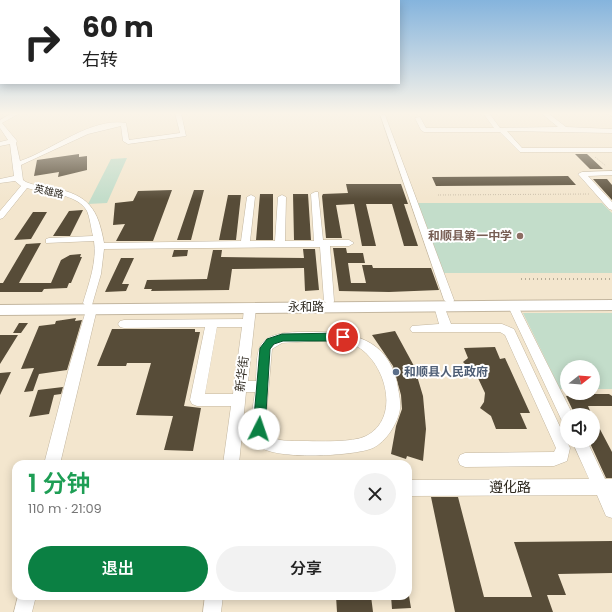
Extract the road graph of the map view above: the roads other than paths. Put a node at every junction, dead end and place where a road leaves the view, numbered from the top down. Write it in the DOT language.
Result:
graph roads {
  1 [pos="14,141"];
  2 [pos="11,142"];
  3 [pos="65,142"];
  4 [pos="391,142"];
  5 [pos="512,142"];
  6 [pos="0,144"];
  7 [pos="612,150"];
  8 [pos="16,164"];
  9 [pos="609,170"];
  10 [pos="18,178"];
  11 [pos="0,181"];
  12 [pos="26,185"];
  13 [pos="315,194"];
  14 [pos="251,197"];
  15 [pos="282,197"];
  16 [pos="612,207"];
  17 [pos="0,216"];
  18 [pos="49,241"];
  19 [pos="100,242"];
  20 [pos="349,243"];
  21 [pos="245,244"];
  22 [pos="280,244"];
  23 [pos="322,244"];
  24 [pos="612,299"];
  25 [pos="329,301"];
  26 [pos="444,303"];
  27 [pos="0,304"];
  28 [pos="612,305"];
  29 [pos="90,306"];
  30 [pos="513,306"];
  31 [pos="250,308"];
  32 [pos="0,310"];
  33 [pos="212,323"];
  34 [pos="248,323"];
  35 [pos="124,324"];
  36 [pos="446,328"];
  37 [pos="416,329"];
  38 [pos="262,386"];
  39 [pos="239,393"];
  40 [pos="563,408"];
  41 [pos="583,448"];
  42 [pos="53,460"];
  43 [pos="231,460"];
  44 [pos="465,460"];
  45 [pos="606,487"];
  46 [pos="412,488"];
  47 [pos="612,510"];
  48 [pos="26,600"];
  49 [pos="214,600"];
  50 [pos="23,612"];
  51 [pos="212,612"];
  1 -- 8 [label="street, 英雄路"];
  2 -- 6 [label="street"];
  3 -- 8 [label="street"];
  4 -- 26 [label="street"];
  5 -- 7 [label="street"];
  8 -- 10 [label="street, 英雄路"];
  9 -- 16 [label="street"];
  10 -- 11 [label="street"];
  10 -- 12 [label="street, 英雄路"];
  12 -- 17 [label="street"];
  12 -- 19 [label="street, 英雄路"];
  13 -- 23 [label="street"];
  14 -- 21 [label="street"];
  15 -- 22 [label="street"];
  18 -- 19 [label="street"];
  19 -- 21 [label="street"];
  19 -- 29 [label="street, 英雄路"];
  20 -- 23 [label="street"];
  21 -- 22 [label="street"];
  22 -- 23 [label="street"];
  23 -- 25 [label="street"];
  24 -- 26 [label="main road, 永和路"];
  25 -- 26 [label="main road, 永和路"];
  25 -- 29 [label="main road, 永和路"];
  26 -- 30 [label="main road, 永和路"];
  26 -- 31 [label="main road, 永和路"];
  26 -- 36 [label="street"];
  27 -- 29 [label="main road, 永和路"];
  28 -- 30 [label="main road, 永和路"];
  29 -- 31 [label="main road, 永和路"];
  29 -- 32 [label="main road, 永和路"];
  29 -- 42 [label="street, 英雄路"];
  30 -- 40 [label="street"];
  31 -- 34 [label="street, 新华街"];
  33 -- 34 [label="street"];
  33 -- 35 [label="street"];
  33 -- 39 [label="street"];
  34 -- 39 [label="street, 新华街"];
  36 -- 37 [label="street"];
  36 -- 44 [label="street"];
  38 -- 38 [label="street"];
  38 -- 39 [label="street"];
  39 -- 43 [label="street, 新华街"];
  41 -- 45 [label="street"];
  45 -- 46 [label="street, 遵化路"];
  45 -- 47 [label="street"];
  48 -- 50 [label="street"];
  49 -- 51 [label="street"];
}
